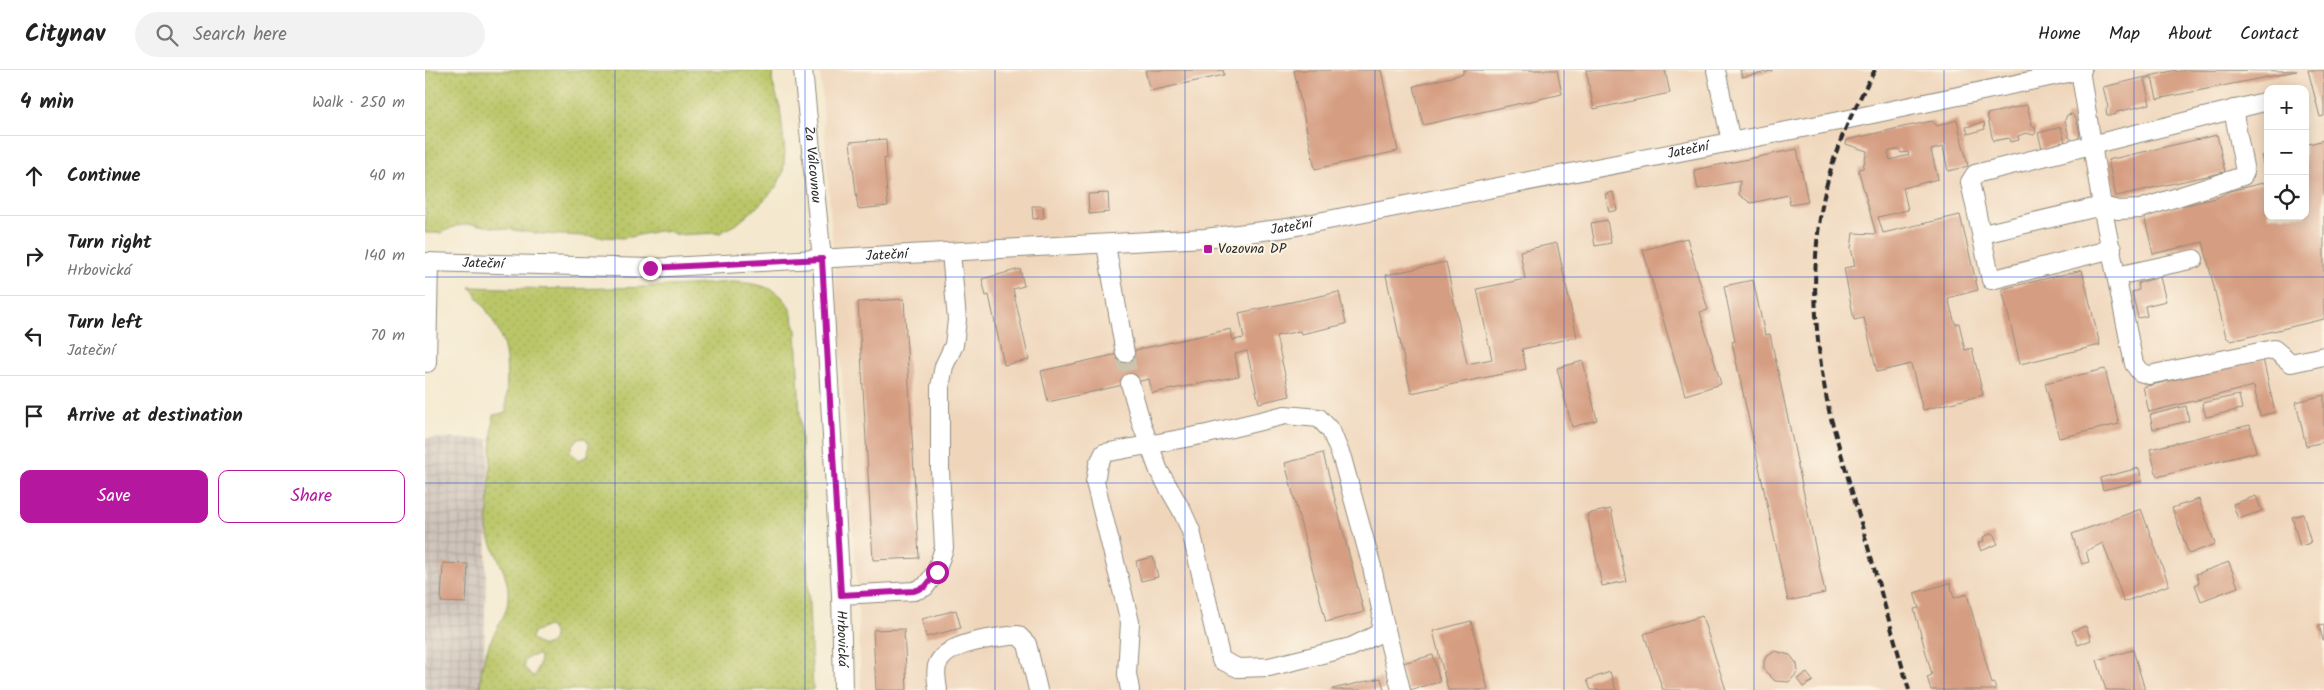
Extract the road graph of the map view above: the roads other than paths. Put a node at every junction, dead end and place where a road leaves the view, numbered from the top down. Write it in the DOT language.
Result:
graph roads {
  1 [pos="803,70"];
  2 [pos="1716,70"];
  3 [pos="2074,71"];
  4 [pos="2264,102"];
  5 [pos="2233,109"];
  6 [pos="1731,142"];
  7 [pos="2093,143"];
  8 [pos="2102,206"];
  9 [pos="1983,234"];
  10 [pos="1106,245"];
  11 [pos="2112,249"];
  12 [pos="951,252"];
  13 [pos="822,259"];
  14 [pos="2194,259"];
  15 [pos="427,262"];
  16 [pos="2117,276"];
  17 [pos="1125,353"];
  18 [pos="2324,356"];
  19 [pos="427,363"];
  20 [pos="1130,383"];
  21 [pos="1149,444"];
  22 [pos="841,595"];
  23 [pos="1382,614"];
  24 [pos="843,690"];
  25 [pos="938,690"];
  26 [pos="1038,690"];
  27 [pos="1130,690"];
  28 [pos="1401,690"];
  1 -- 13 [label="street, Za Válcovnou"];
  2 -- 6 [label="street"];
  3 -- 6 [label="street, Jateční"];
  3 -- 7 [label="street"];
  4 -- 5 [label="street"];
  5 -- 7 [label="street"];
  5 -- 8 [label="street"];
  6 -- 10 [label="street, Jateční"];
  7 -- 8 [label="street"];
  7 -- 9 [label="street"];
  8 -- 9 [label="street"];
  8 -- 11 [label="street"];
  9 -- 11 [label="street"];
  10 -- 12 [label="street, Jateční"];
  10 -- 17 [label="street"];
  11 -- 16 [label="street"];
  12 -- 13 [label="street, Jateční"];
  12 -- 22 [label="street"];
  13 -- 15 [label="street, Jateční"];
  13 -- 22 [label="street, Hrbovická"];
  14 -- 16 [label="street"];
  15 -- 19 [label="street"];
  16 -- 18 [label="street"];
  20 -- 21 [label="street"];
  21 -- 23 [label="street"];
  21 -- 23 [label="street"];
  21 -- 27 [label="street"];
  22 -- 24 [label="street, Hrbovická"];
  23 -- 28 [label="street"];
  25 -- 26 [label="street"];
}
